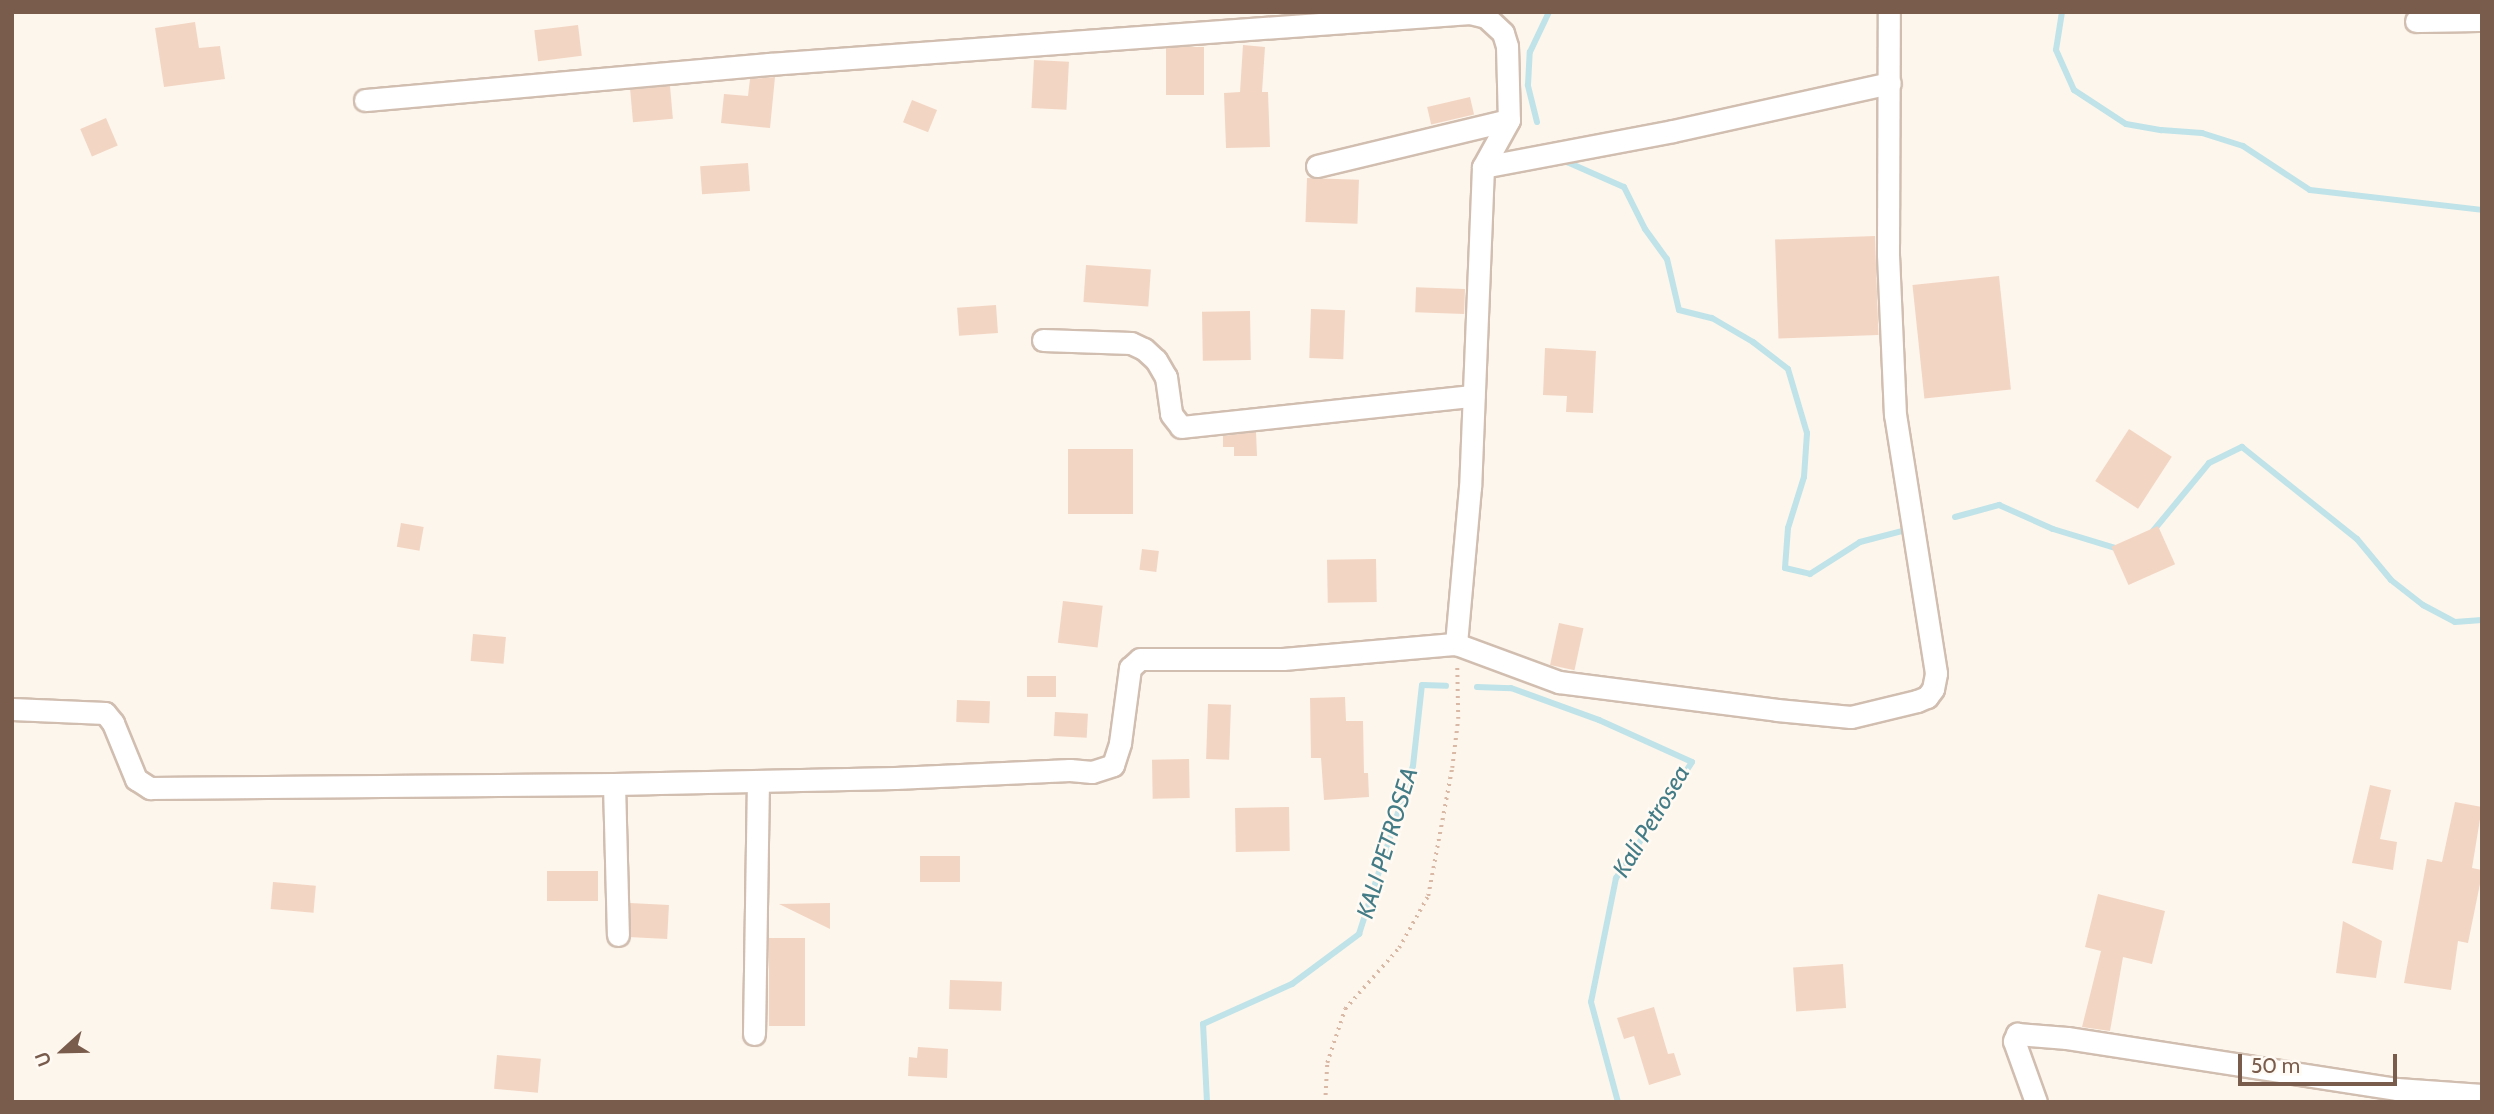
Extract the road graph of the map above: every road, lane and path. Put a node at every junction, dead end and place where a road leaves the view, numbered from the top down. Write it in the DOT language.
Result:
graph roads {
  1 [pos="1888,12"];
  2 [pos="2482,20"];
  3 [pos="2416,21"];
  4 [pos="1890,83"];
  5 [pos="365,100"];
  6 [pos="1509,120"];
  7 [pos="1317,166"];
  8 [pos="1483,167"];
  9 [pos="1043,340"];
  10 [pos="1473,396"];
  11 [pos="1456,644"];
  12 [pos="12,709"];
  13 [pos="758,781"];
  14 [pos="614,784"];
  15 [pos="618,935"];
  16 [pos="754,1034"];
  17 [pos="2397,1095"];
  18 [pos="2482,1095"];
  19 [pos="1325,1102"];
  20 [pos="2036,1102"];
  1 -- 4 [label="street"];
  2 -- 3 [label="street"];
  4 -- 8 [label="street"];
  4 -- 11 [label="street"];
  5 -- 6 [label="street"];
  6 -- 7 [label="street"];
  6 -- 8 [label="street"];
  8 -- 10 [label="street"];
  9 -- 10 [label="street"];
  10 -- 11 [label="street"];
  11 -- 13 [label="street"];
  11 -- 19 [label="path"];
  12 -- 14 [label="street"];
  13 -- 14 [label="street"];
  13 -- 16 [label="street"];
  14 -- 15 [label="street"];
  17 -- 18 [label="street"];
  17 -- 20 [label="street"];
}
